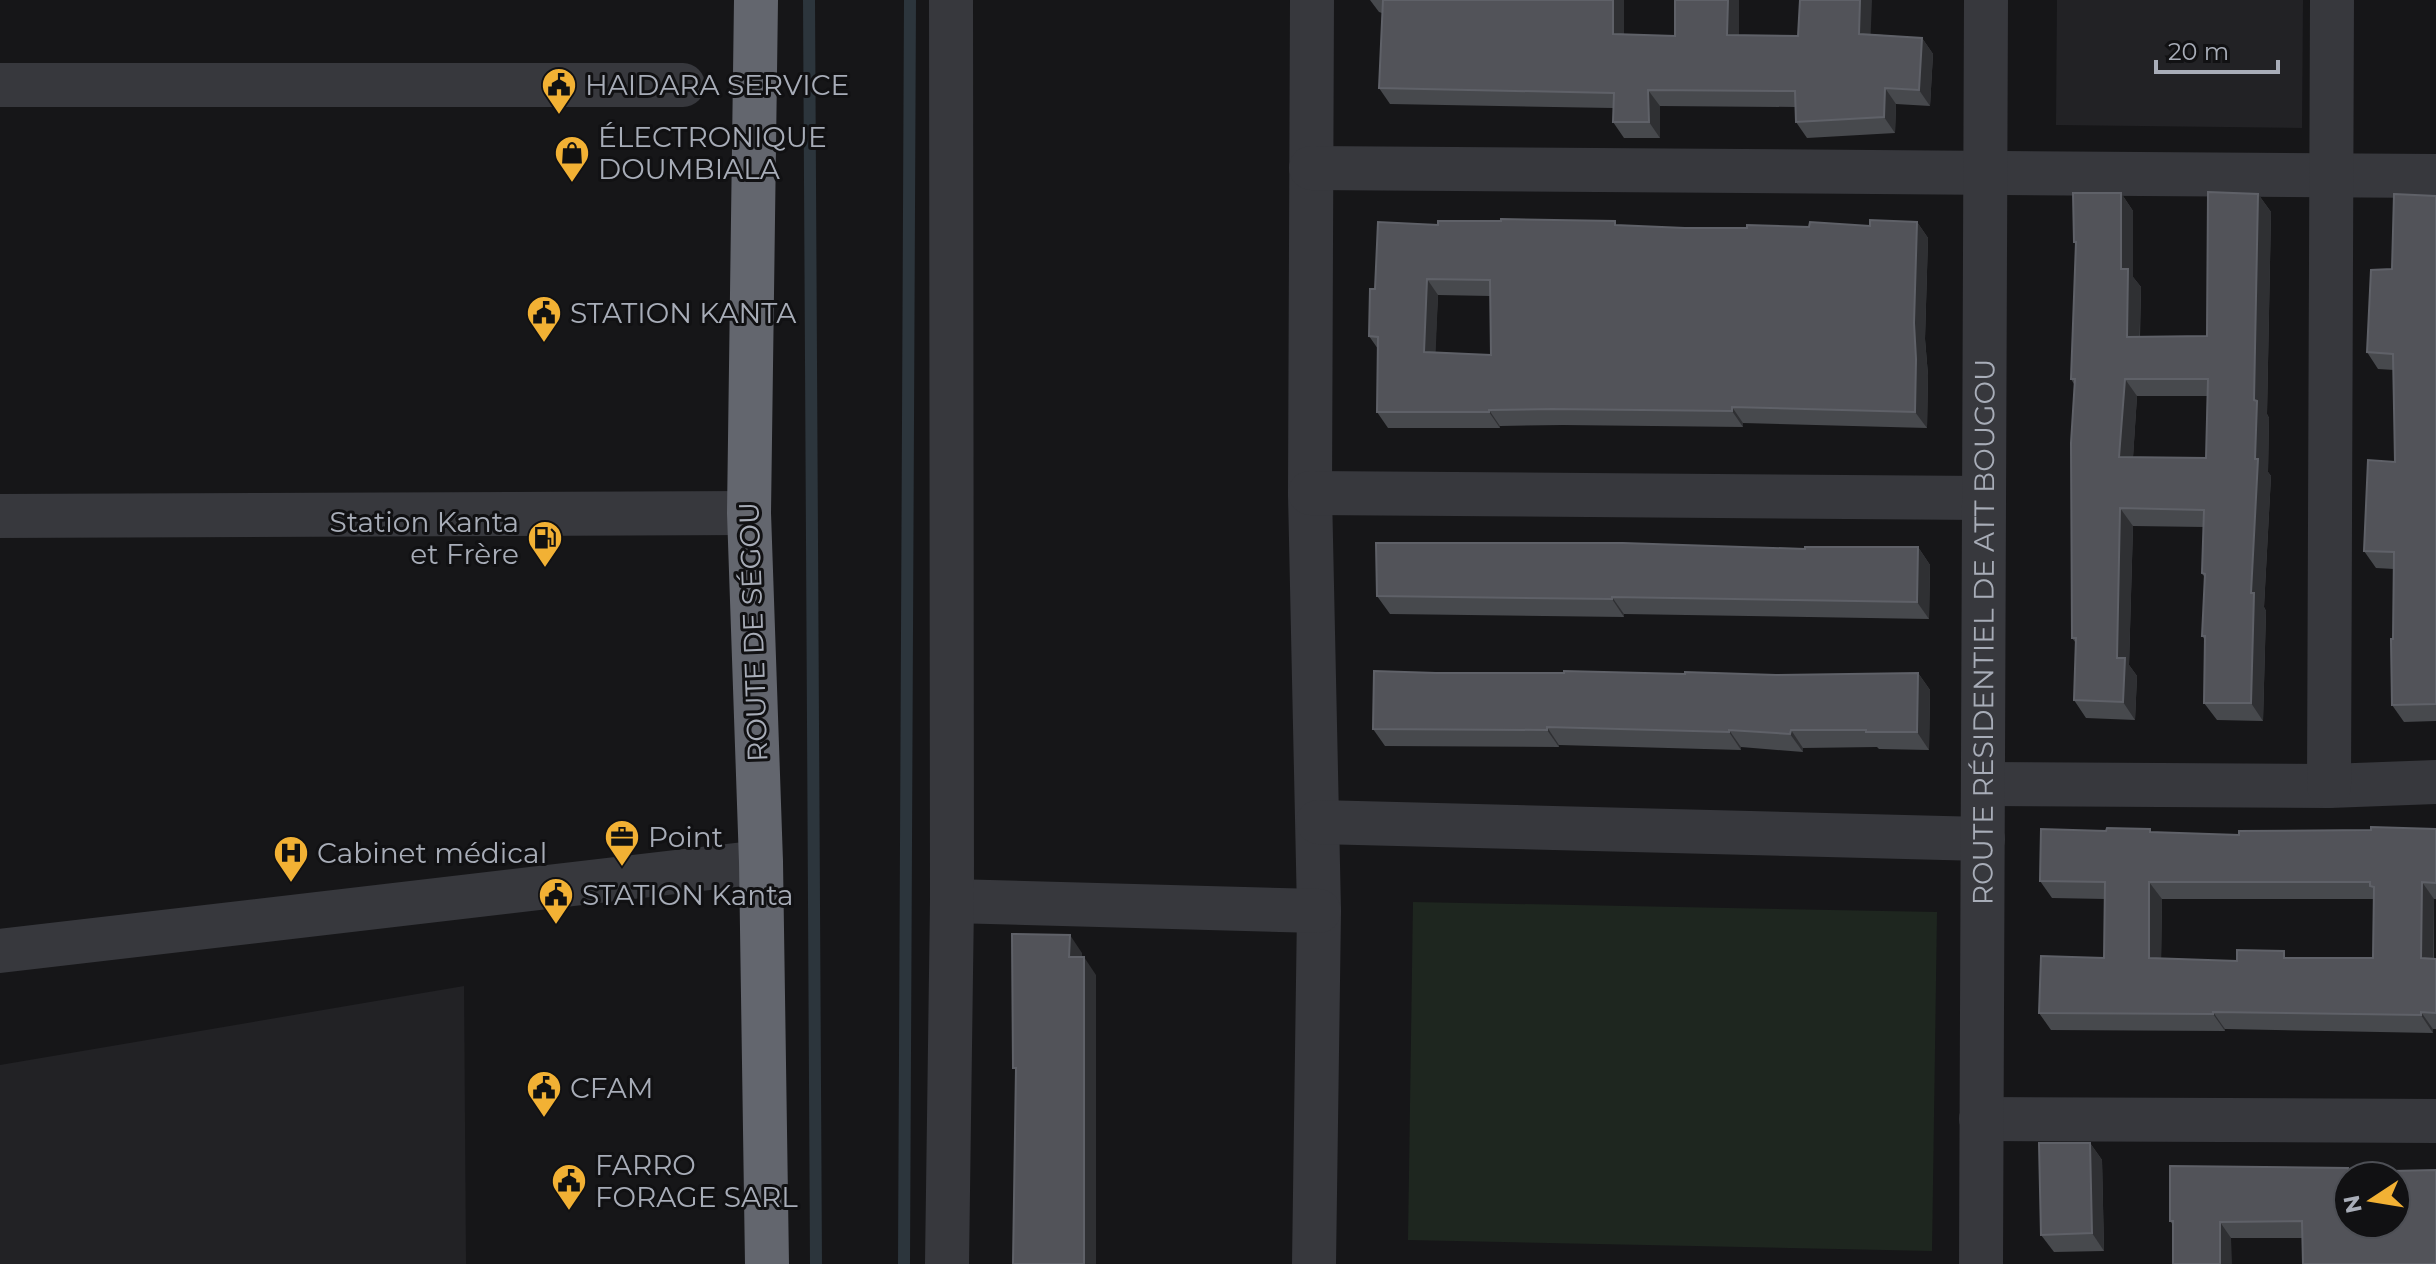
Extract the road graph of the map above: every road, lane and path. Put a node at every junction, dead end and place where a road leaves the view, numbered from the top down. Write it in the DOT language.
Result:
graph roads {
  1 [pos="756,0"];
  2 [pos="951,0"];
  3 [pos="1312,0"];
  4 [pos="1986,0"];
  5 [pos="2332,0"];
  6 [pos="0,85"];
  7 [pos="683,85"];
  8 [pos="1311,168"];
  9 [pos="1985,173"];
  10 [pos="2332,175"];
  11 [pos="2436,176"];
  12 [pos="1310,493"];
  13 [pos="1984,498"];
  14 [pos="749,513"];
  15 [pos="0,516"];
  16 [pos="2436,782"];
  17 [pos="1983,784"];
  18 [pos="2329,786"];
  19 [pos="1318,822"];
  20 [pos="1983,839"];
  21 [pos="761,862"];
  22 [pos="952,901"];
  23 [pos="1319,911"];
  24 [pos="0,951"];
  25 [pos="1981,1119"];
  26 [pos="2436,1121"];
  27 [pos="767,1264"];
  28 [pos="947,1264"];
  29 [pos="1314,1264"];
  30 [pos="1981,1264"];
  1 -- 14 [label="highway, ROUTE DE SÉGOU"];
  2 -- 22 [label="street"];
  3 -- 8 [label="street"];
  4 -- 9 [label="street, ROUTE RÉSIDENTIEL DE ATT BOUGOU"];
  5 -- 10 [label="street"];
  6 -- 7 [label="street"];
  8 -- 9 [label="street"];
  8 -- 12 [label="street"];
  9 -- 10 [label="street"];
  9 -- 13 [label="street, ROUTE RÉSIDENTIEL DE ATT BOUGOU"];
  10 -- 11 [label="street"];
  10 -- 18 [label="street"];
  12 -- 13 [label="street"];
  12 -- 19 [label="street"];
  13 -- 17 [label="street, ROUTE RÉSIDENTIEL DE ATT BOUGOU"];
  14 -- 15 [label="street"];
  14 -- 21 [label="highway, ROUTE DE SÉGOU"];
  16 -- 18 [label="street"];
  17 -- 18 [label="street"];
  17 -- 20 [label="street, ROUTE RÉSIDENTIEL DE ATT BOUGOU"];
  19 -- 20 [label="street"];
  19 -- 23 [label="street"];
  20 -- 25 [label="street, ROUTE RÉSIDENTIEL DE ATT BOUGOU"];
  21 -- 24 [label="street"];
  21 -- 27 [label="highway, ROUTE DE SÉGOU"];
  22 -- 23 [label="street"];
  22 -- 28 [label="street"];
  23 -- 29 [label="street"];
  25 -- 26 [label="street"];
  25 -- 30 [label="street, ROUTE RÉSIDENTIEL DE ATT BOUGOU"];
}
